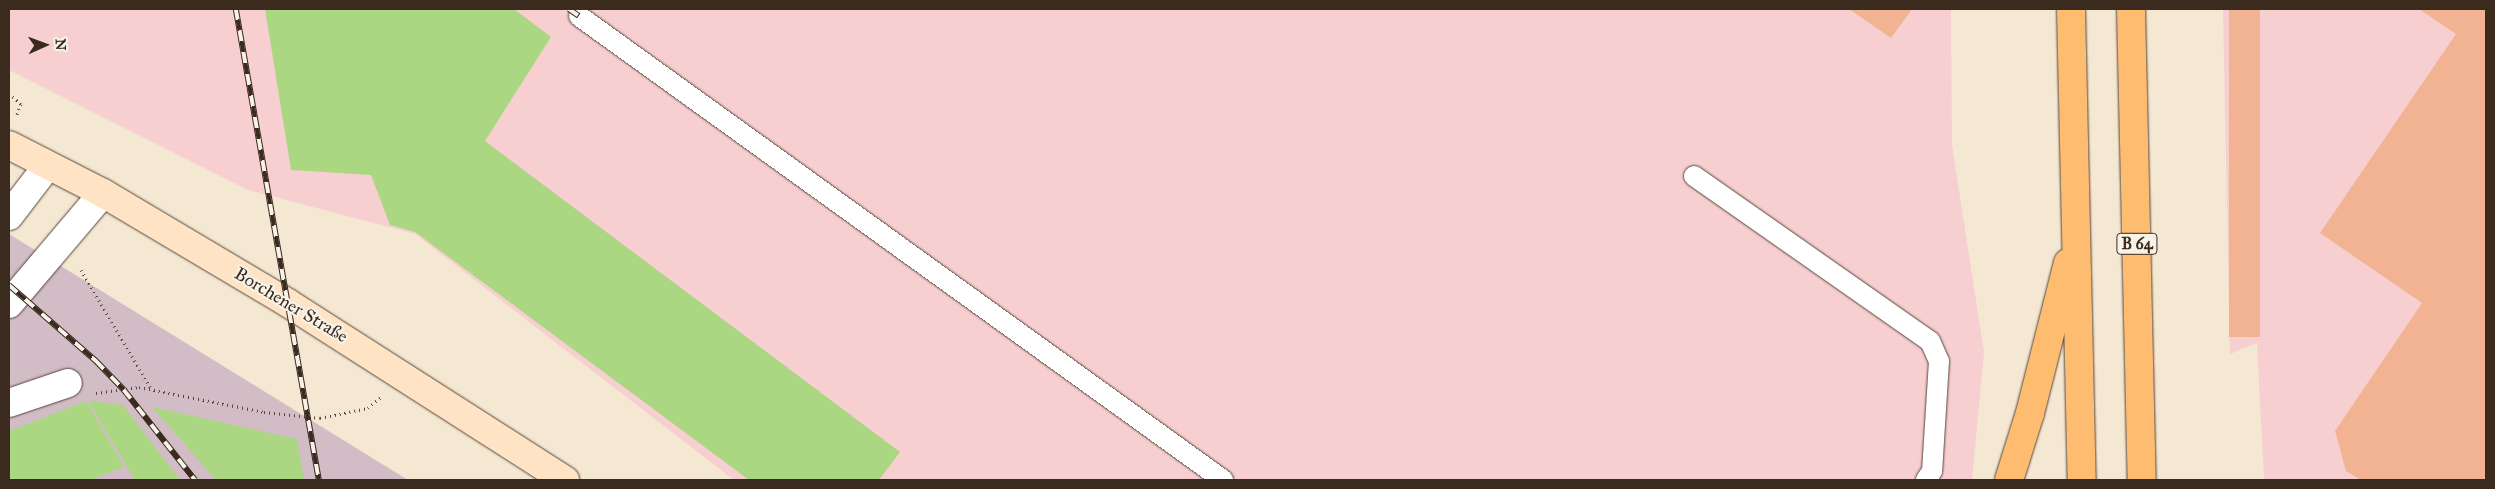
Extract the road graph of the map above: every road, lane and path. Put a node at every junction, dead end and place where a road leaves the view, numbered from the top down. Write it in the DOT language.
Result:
graph roads {
  1 [pos="2071,9"];
  2 [pos="2131,9"];
  3 [pos="579,16"];
  4 [pos="9,145"];
  5 [pos="48,165"];
  6 [pos="1694,176"];
  7 [pos="103,193"];
  8 [pos="9,216"];
  9 [pos="2076,228"];
  10 [pos="54,252"];
  11 [pos="9,304"];
  12 [pos="405,376"];
  13 [pos="68,383"];
  14 [pos="152,390"];
  15 [pos="9,403"];
  16 [pos="565,480"];
  17 [pos="1223,480"];
  18 [pos="1926,480"];
  19 [pos="2008,480"];
  20 [pos="2082,480"];
  21 [pos="2142,480"];
  1 -- 9 [label="highway"];
  2 -- 21 [label="highway, B 64"];
  3 -- 17 [label="lane"];
  4 -- 5 [label="main road, Borchener Straße"];
  5 -- 7 [label="main road, Borchener Straße"];
  5 -- 8 [label="street"];
  6 -- 18 [label="lane"];
  7 -- 10 [label="street"];
  7 -- 12 [label="main road, Borchener Straße"];
  9 -- 19 [label="highway"];
  9 -- 20 [label="highway"];
  10 -- 11 [label="street"];
  10 -- 14 [label="path"];
  12 -- 14 [label="path"];
  12 -- 16 [label="main road, Borchener Straße"];
  13 -- 14 [label="path"];
  13 -- 15 [label="street"];
}
